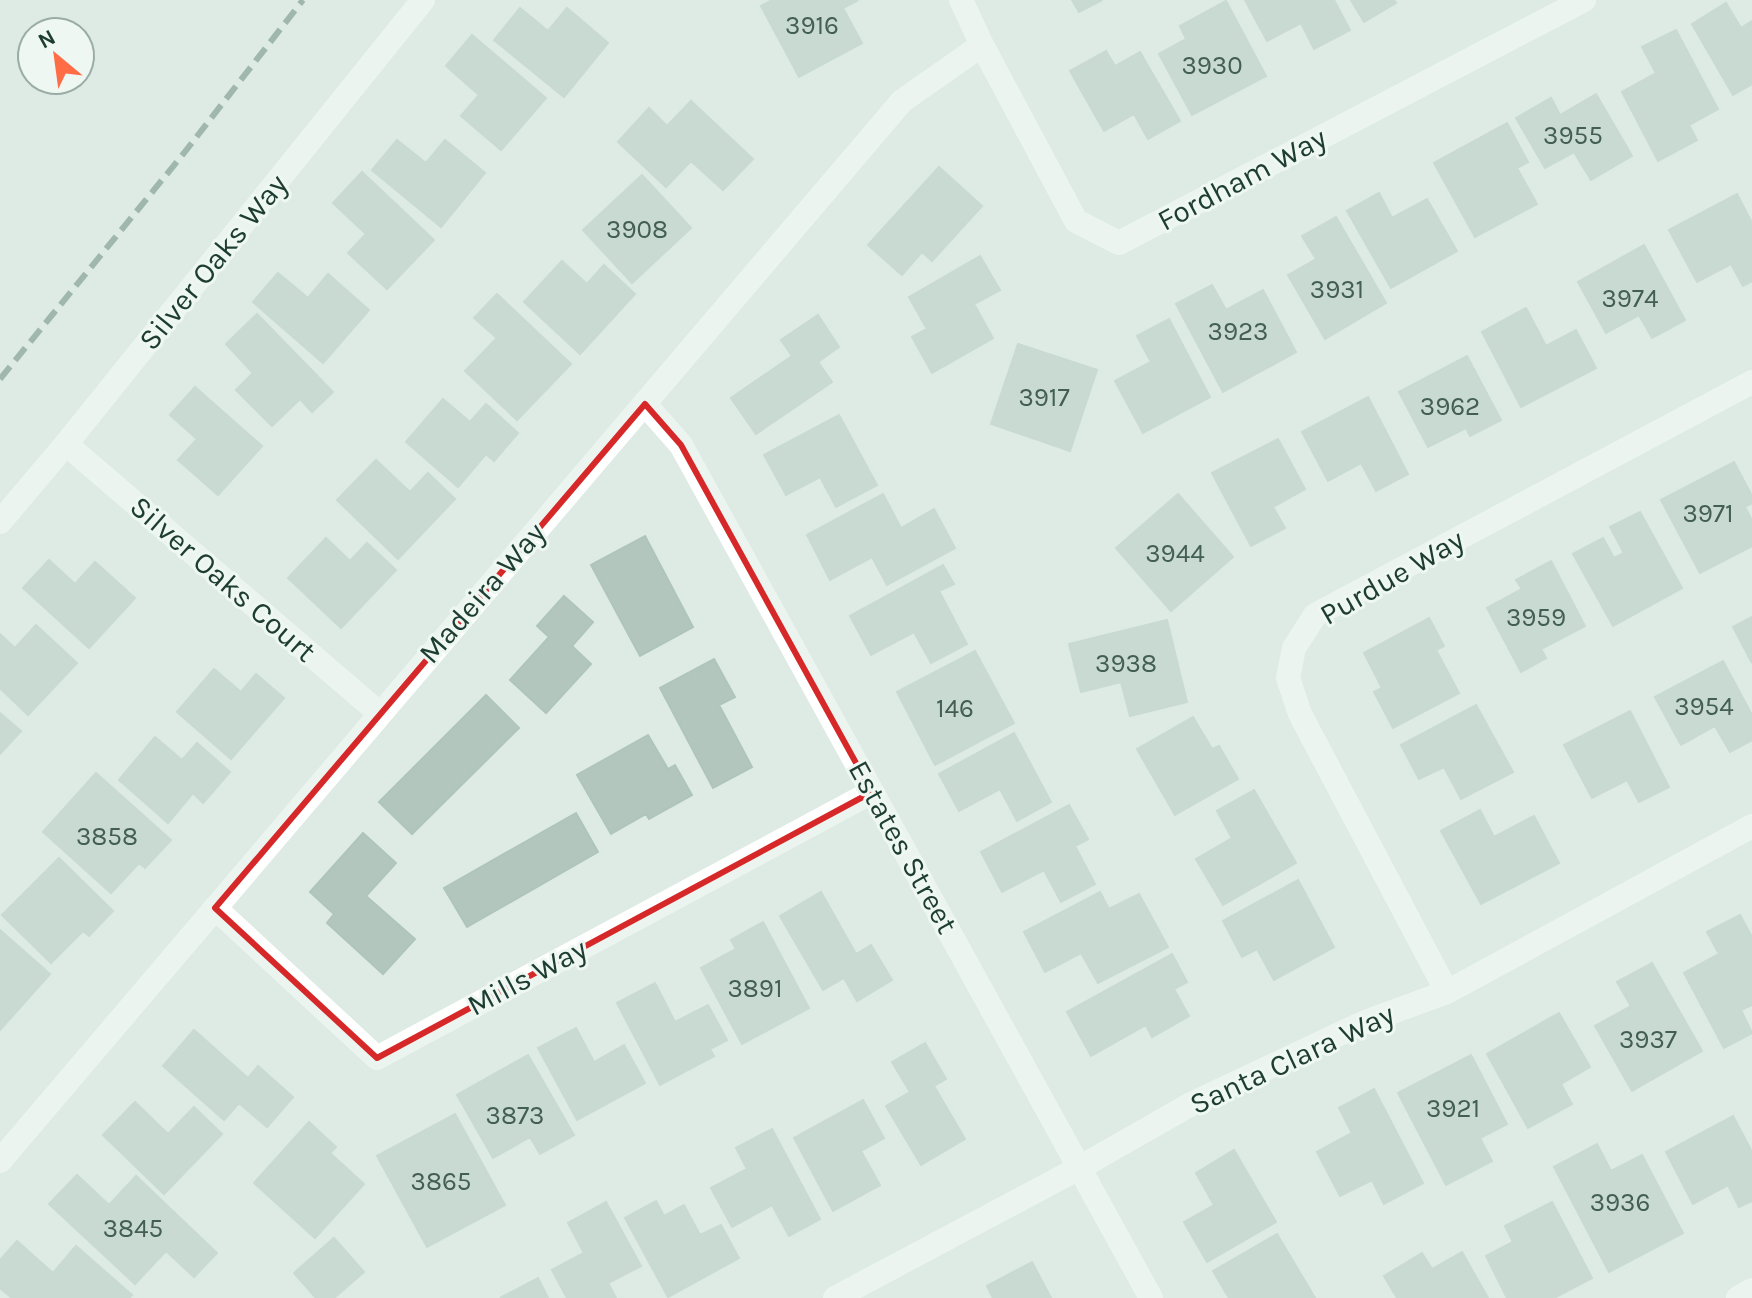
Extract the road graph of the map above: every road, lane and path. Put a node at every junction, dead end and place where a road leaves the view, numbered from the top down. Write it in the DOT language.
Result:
graph roads {
  1 [pos="423,0"];
  2 [pos="961,0"];
  3 [pos="1584,0"];
  4 [pos="982,45"];
  5 [pos="1752,382"];
  6 [pos="645,404"];
  7 [pos="66,444"];
  8 [pos="0,522"];
  9 [pos="379,713"];
  10 [pos="872,792"];
  11 [pos="1752,826"];
  12 [pos="215,908"];
  13 [pos="1447,992"];
  14 [pos="0,1161"];
  15 [pos="1079,1168"];
  16 [pos="1752,1290"];
  17 [pos="835,1298"];
  18 [pos="1151,1298"];
  19 [pos="1738,1298"];
  1 -- 7 [label="street, Silver Oaks Way"];
  2 -- 4 [label="street"];
  3 -- 4 [label="street, Fordham Way"];
  4 -- 6 [label="street, Madeira Way"];
  5 -- 13 [label="street, Purdue Way"];
  6 -- 9 [label="street, Madeira Way"];
  6 -- 10 [label="street, Estates Street"];
  7 -- 8 [label="street, Silver Oaks Way"];
  7 -- 9 [label="street, Silver Oaks Court"];
  9 -- 12 [label="street, Madeira Way"];
  10 -- 12 [label="street, Mills Way"];
  10 -- 15 [label="street, Estates Street"];
  11 -- 13 [label="street, Santa Clara Way"];
  12 -- 14 [label="street, Madeira Way"];
  13 -- 15 [label="street, Santa Clara Way"];
  15 -- 17 [label="street, Santa Clara Way"];
  15 -- 18 [label="street, Estates Street"];
  16 -- 19 [label="street"];
}
